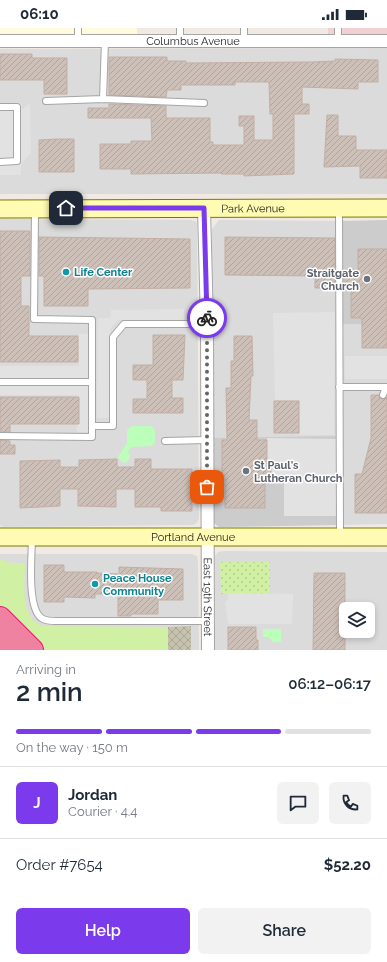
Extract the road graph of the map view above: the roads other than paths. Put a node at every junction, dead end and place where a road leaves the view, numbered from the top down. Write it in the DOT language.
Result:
graph roads {
  1 [pos="78,28"];
  2 [pos="180,28"];
  3 [pos="244,28"];
  4 [pos="338,28"];
  5 [pos="0,41"];
  6 [pos="78,41"];
  7 [pos="105,41"];
  8 [pos="180,41"];
  9 [pos="244,41"];
  10 [pos="338,41"];
  11 [pos="387,41"];
  12 [pos="103,99"];
  13 [pos="46,101"];
  14 [pos="204,103"];
  15 [pos="0,107"];
  16 [pos="0,162"];
  17 [pos="35,208"];
  18 [pos="204,208"];
  19 [pos="339,208"];
  20 [pos="387,208"];
  21 [pos="0,209"];
  22 [pos="207,324"];
  23 [pos="0,382"];
  24 [pos="92,382"];
  25 [pos="339,387"];
  26 [pos="383,395"];
  27 [pos="92,426"];
  28 [pos="0,436"];
  29 [pos="165,440"];
  30 [pos="207,440"];
  31 [pos="0,537"];
  32 [pos="32,537"];
  33 [pos="340,537"];
  34 [pos="387,537"];
  35 [pos="207,538"];
  36 [pos="0,618"];
  37 [pos="208,622"];
  38 [pos="0,642"];
  39 [pos="9,650"];
  40 [pos="32,650"];
  41 [pos="208,650"];
  1 -- 6 [label="lane"];
  2 -- 8 [label="lane"];
  3 -- 9 [label="lane"];
  4 -- 10 [label="lane"];
  5 -- 6 [label="street, Columbus Avenue"];
  6 -- 7 [label="street, Columbus Avenue"];
  7 -- 8 [label="street, Columbus Avenue"];
  7 -- 12 [label="lane"];
  8 -- 9 [label="street, Columbus Avenue"];
  9 -- 10 [label="street, Columbus Avenue"];
  10 -- 11 [label="street, Columbus Avenue"];
  12 -- 13 [label="lane"];
  12 -- 14 [label="lane"];
  15 -- 16 [label="lane"];
  17 -- 18 [label="street, Park Avenue"];
  17 -- 21 [label="street, Park Avenue"];
  17 -- 24 [label="lane"];
  18 -- 19 [label="street, Park Avenue"];
  18 -- 22 [label="street, East 19th Street"];
  19 -- 20 [label="street, Park Avenue"];
  19 -- 25 [label="lane"];
  22 -- 27 [label="lane"];
  22 -- 30 [label="street, East 19th Street"];
  23 -- 24 [label="lane"];
  24 -- 27 [label="lane"];
  25 -- 26 [label="lane"];
  25 -- 33 [label="lane"];
  27 -- 28 [label="lane"];
  29 -- 30 [label="lane"];
  30 -- 35 [label="street, East 19th Street"];
  31 -- 32 [label="street, Portland Avenue"];
  32 -- 35 [label="street, Portland Avenue"];
  32 -- 37 [label="lane"];
  33 -- 34 [label="street, Portland Avenue"];
  33 -- 35 [label="street, Portland Avenue"];
  35 -- 37 [label="street, East 19th Street"];
  36 -- 40 [label="highway"];
  37 -- 41 [label="street, East 19th Street"];
  38 -- 39 [label="highway"];
}
